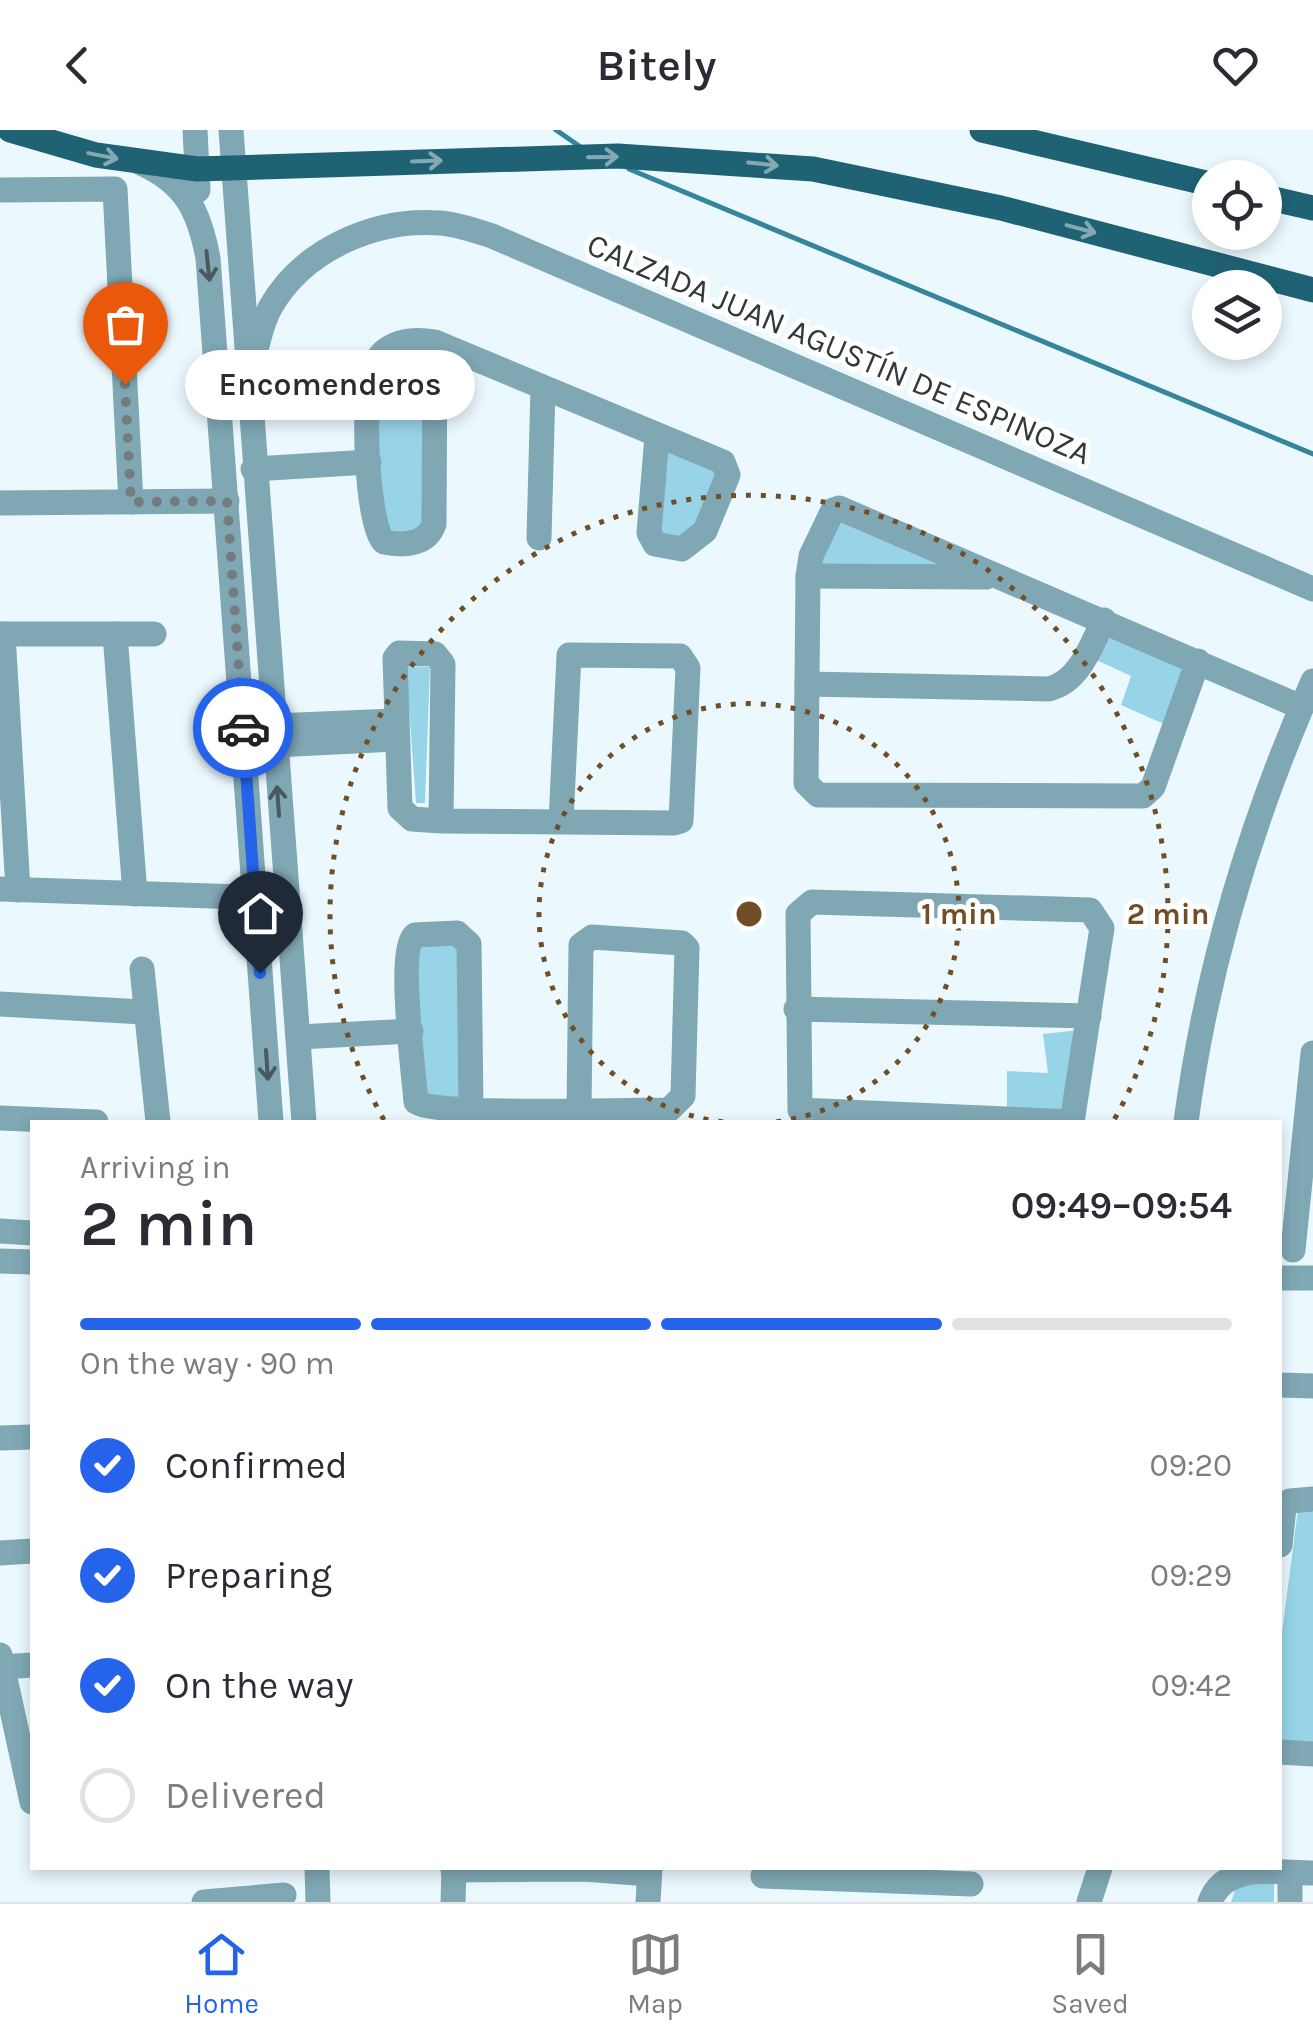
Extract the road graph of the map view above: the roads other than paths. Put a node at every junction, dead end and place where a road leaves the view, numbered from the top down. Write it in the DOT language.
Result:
graph roads {
  1 [pos="10,130"];
  2 [pos="194,130"];
  3 [pos="231,130"];
  4 [pos="982,130"];
  5 [pos="141,163"];
  6 [pos="196,169"];
  7 [pos="233,171"];
  8 [pos="1192,180"];
  9 [pos="0,190"];
  10 [pos="1282,201"];
  11 [pos="1313,208"];
  12 [pos="201,222"];
  13 [pos="1313,290"];
  14 [pos="435,342"];
  15 [pos="247,388"];
  16 [pos="543,388"];
  17 [pos="219,393"];
  18 [pos="657,436"];
  19 [pos="369,462"];
  20 [pos="253,469"];
  21 [pos="227,501"];
  22 [pos="131,502"];
  23 [pos="0,503"];
  24 [pos="539,538"];
  25 [pos="808,576"];
  26 [pos="996,578"];
  27 [pos="1313,589"];
  28 [pos="1104,620"];
  29 [pos="2,634"];
  30 [pos="115,634"];
  31 [pos="154,634"];
  32 [pos="1198,661"];
  33 [pos="1313,681"];
  34 [pos="807,684"];
  35 [pos="1301,708"];
  36 [pos="395,730"];
  37 [pos="274,736"];
  38 [pos="440,821"];
  39 [pos="560,822"];
  40 [pos="9,889"];
  41 [pos="136,894"];
  42 [pos="254,898"];
  43 [pos="285,899"];
  44 [pos="142,969"];
  45 [pos="0,1004"];
  46 [pos="796,1009"];
  47 [pos="143,1012"];
  48 [pos="1088,1016"];
  49 [pos="410,1031"];
  50 [pos="299,1037"];
  51 [pos="1313,1052"];
  52 [pos="471,1109"];
  53 [pos="579,1110"];
  54 [pos="0,1118"];
  55 [pos="48,1120"];
  56 [pos="158,1120"];
  57 [pos="271,1120"];
  58 [pos="304,1120"];
  59 [pos="1005,1120"];
  60 [pos="1072,1120"];
  61 [pos="1186,1120"];
  62 [pos="1308,1136"];
  63 [pos="0,1231"];
  64 [pos="30,1232"];
  65 [pos="1295,1250"];
  66 [pos="0,1260"];
  67 [pos="30,1262"];
  68 [pos="1282,1278"];
  69 [pos="1313,1278"];
  70 [pos="1282,1385"];
  71 [pos="1313,1386"];
  72 [pos="30,1437"];
  73 [pos="0,1438"];
  74 [pos="1313,1499"];
  75 [pos="1282,1526"];
  76 [pos="30,1551"];
  77 [pos="0,1553"];
  78 [pos="1,1661"];
  79 [pos="30,1665"];
  80 [pos="1282,1752"];
  81 [pos="1313,1754"];
  82 [pos="30,1793"];
  83 [pos="284,1870"];
  84 [pos="317,1870"];
  85 [pos="454,1870"];
  86 [pos="616,1870"];
  87 [pos="1099,1870"];
  88 [pos="649,1871"];
  89 [pos="1302,1873"];
  90 [pos="763,1882"];
  91 [pos="971,1885"];
  92 [pos="1216,1891"];
  93 [pos="284,1898"];
  94 [pos="204,1902"];
  95 [pos="318,1902"];
  96 [pos="453,1902"];
  97 [pos="648,1902"];
  98 [pos="1089,1902"];
  99 [pos="1290,1902"];
  1 -- 5 [label="main road, one-way"];
  2 -- 6 [label="street"];
  3 -- 7 [label="street"];
  4 -- 8 [label="main road"];
  5 -- 6 [label="main road"];
  5 -- 12 [label="street"];
  6 -- 7 [label="main road"];
  6 -- 12 [label="street"];
  7 -- 13 [label="main road, one-way"];
  7 -- 15 [label="street"];
  9 -- 22 [label="street"];
  10 -- 11 [label="main road"];
  12 -- 17 [label="street, one-way"];
  14 -- 16 [label="street"];
  14 -- 19 [label="street"];
  14 -- 19 [label="street"];
  15 -- 17 [label="street"];
  15 -- 20 [label="street"];
  15 -- 27 [label="street, CALZADA JUAN AGUSTÍN DE ESPINOZA"];
  16 -- 18 [label="street"];
  16 -- 24 [label="street"];
  17 -- 21 [label="street"];
  18 -- 18 [label="street"];
  19 -- 20 [label="street"];
  20 -- 37 [label="street"];
  21 -- 22 [label="street"];
  21 -- 42 [label="street"];
  22 -- 23 [label="street"];
  25 -- 26 [label="street"];
  25 -- 26 [label="street"];
  25 -- 34 [label="street"];
  26 -- 28 [label="street"];
  28 -- 32 [label="street"];
  28 -- 34 [label="street"];
  29 -- 30 [label="street"];
  29 -- 40 [label="street"];
  30 -- 31 [label="street"];
  30 -- 41 [label="street"];
  32 -- 34 [label="street"];
  32 -- 35 [label="street"];
  33 -- 35 [label="street"];
  35 -- 61 [label="street"];
  36 -- 37 [label="street"];
  36 -- 38 [label="street"];
  36 -- 38 [label="street"];
  43 -- 37 [label="street, one-way"];
  38 -- 39 [label="street"];
  39 -- 39 [label="street"];
  40 -- 41 [label="street"];
  41 -- 42 [label="street"];
  42 -- 43 [label="street"];
  42 -- 57 [label="street, one-way"];
  43 -- 50 [label="street"];
  44 -- 47 [label="street"];
  45 -- 47 [label="street"];
  46 -- 48 [label="street"];
  46 -- 48 [label="street"];
  46 -- 59 [label="street"];
  47 -- 56 [label="street"];
  48 -- 60 [label="street"];
  49 -- 50 [label="street"];
  49 -- 52 [label="street"];
  49 -- 52 [label="street"];
  50 -- 58 [label="street"];
  51 -- 62 [label="street"];
  52 -- 53 [label="street"];
  53 -- 53 [label="street"];
  54 -- 55 [label="street"];
  62 -- 65 [label="street"];
  63 -- 64 [label="street"];
  66 -- 67 [label="street"];
  68 -- 69 [label="street"];
  70 -- 71 [label="street"];
  72 -- 73 [label="street"];
  74 -- 75 [label="street"];
  76 -- 77 [label="street"];
  78 -- 79 [label="street"];
  78 -- 82 [label="street"];
  80 -- 81 [label="street"];
  83 -- 93 [label="street"];
  84 -- 95 [label="street"];
  85 -- 96 [label="street"];
  86 -- 88 [label="street"];
  87 -- 98 [label="street"];
  88 -- 97 [label="street"];
  89 -- 92 [label="street"];
  89 -- 99 [label="street"];
  90 -- 91 [label="street"];
  93 -- 94 [label="street"];
}
